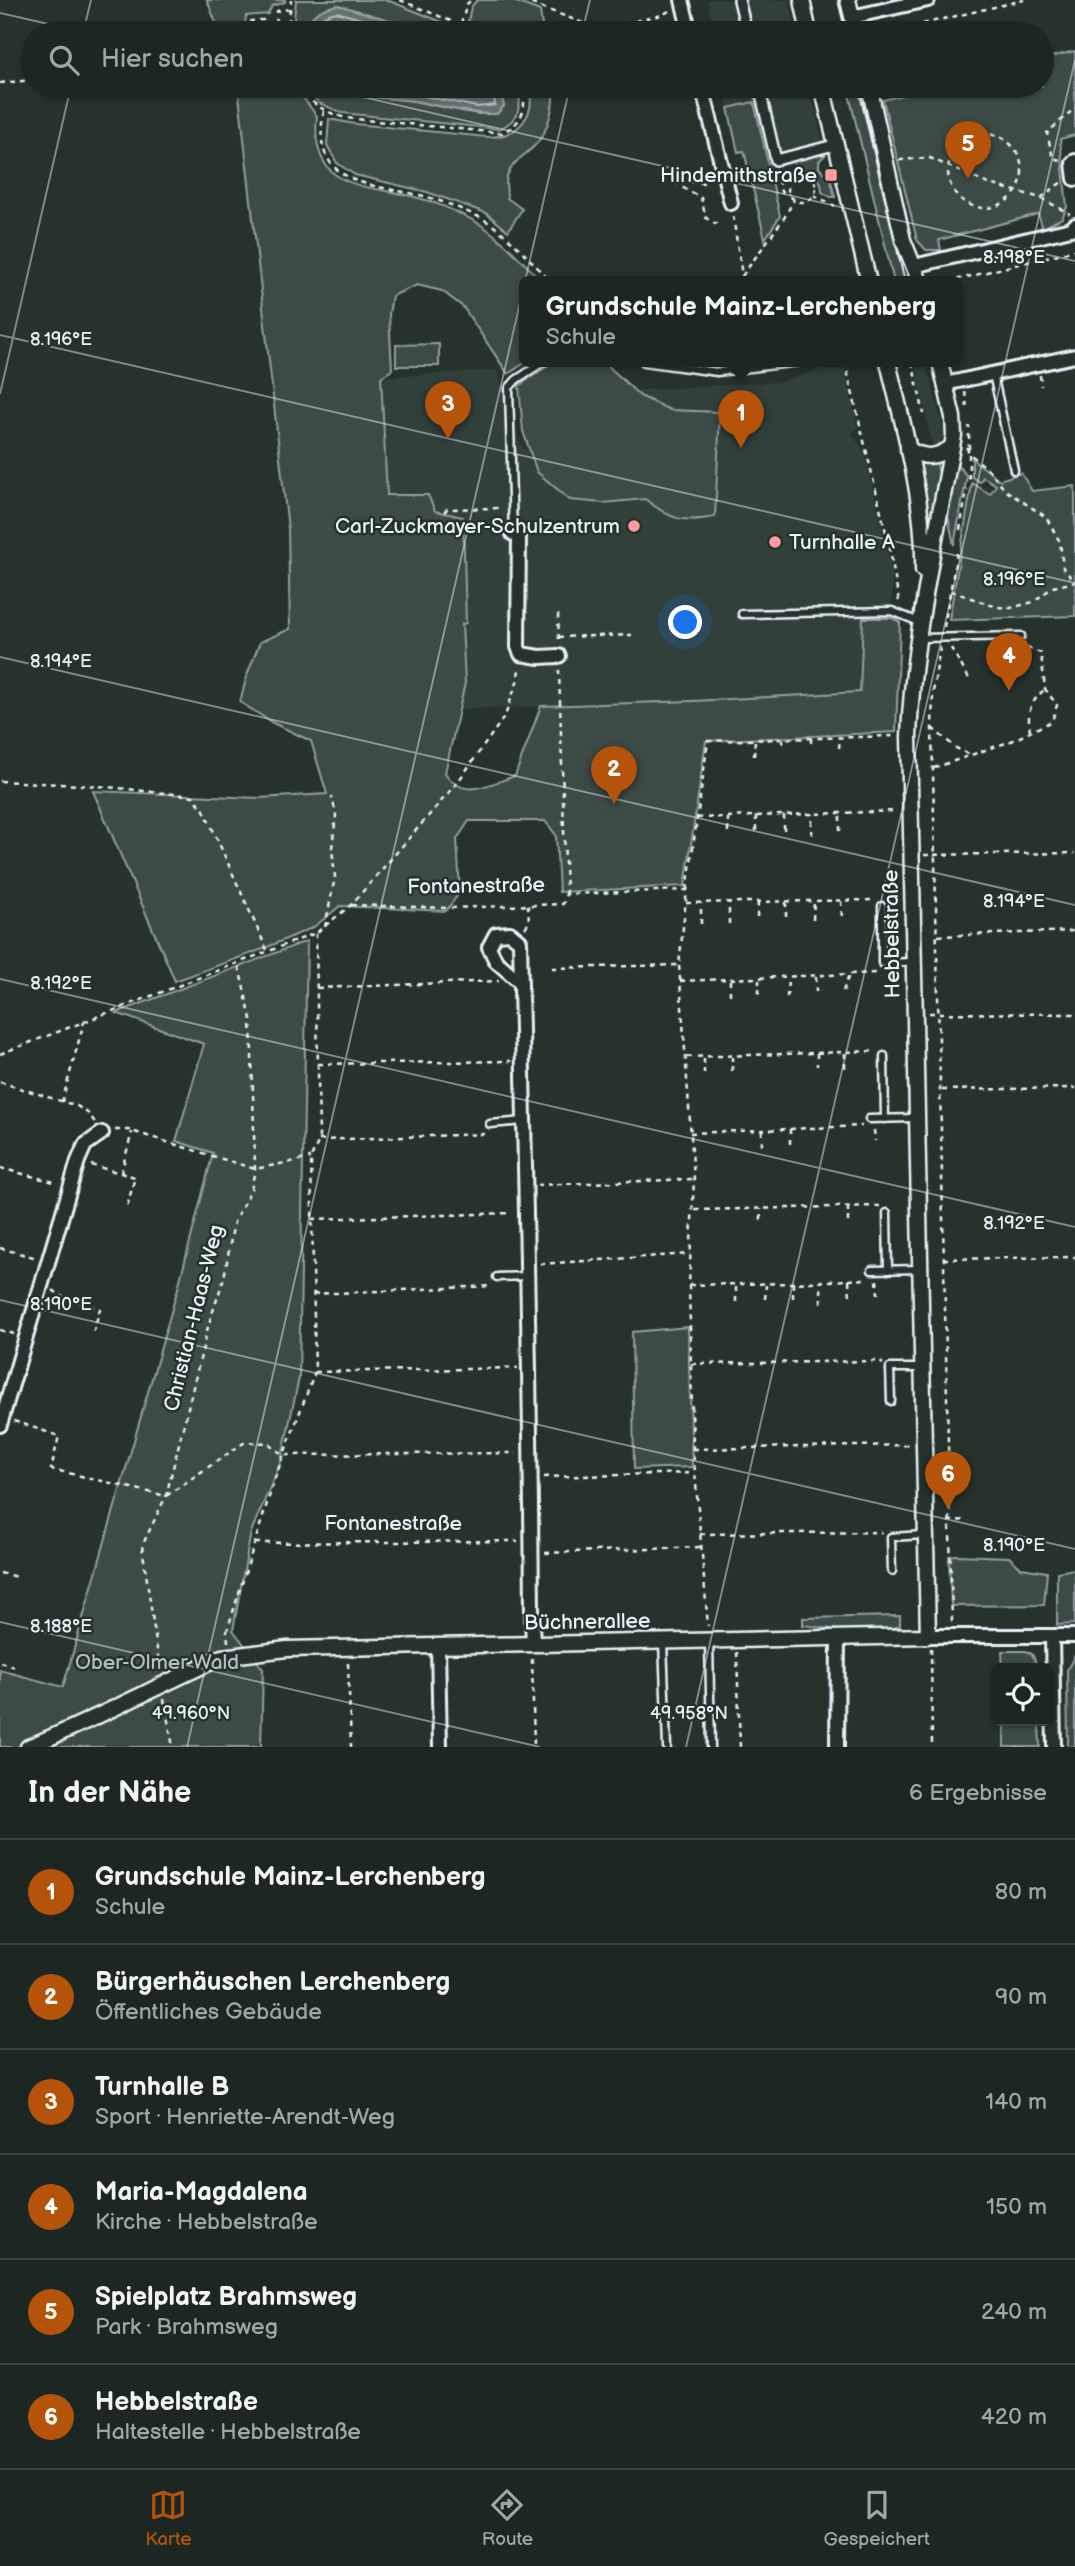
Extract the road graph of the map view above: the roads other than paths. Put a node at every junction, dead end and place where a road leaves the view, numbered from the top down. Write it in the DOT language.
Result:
graph roads {
  1 [pos="682,0"];
  2 [pos="739,0"];
  3 [pos="802,0"];
  4 [pos="848,0"];
  5 [pos="928,0"];
  6 [pos="852,17"];
  7 [pos="687,21"];
  8 [pos="744,21"];
  9 [pos="806,21"];
  10 [pos="853,21"];
  11 [pos="705,98"];
  12 [pos="762,98"];
  13 [pos="825,98"];
  14 [pos="872,98"];
  15 [pos="838,144"];
  16 [pos="731,203"];
  17 [pos="1075,225"];
  18 [pos="914,266"];
  19 [pos="869,276"];
  20 [pos="918,276"];
  21 [pos="1075,356"];
  22 [pos="536,367"];
  23 [pos="681,367"];
  24 [pos="758,367"];
  25 [pos="889,367"];
  26 [pos="941,367"];
  27 [pos="993,374"];
  28 [pos="945,384"];
  29 [pos="952,447"];
  30 [pos="908,449"];
  31 [pos="1014,470"];
  32 [pos="513,534"];
  33 [pos="742,614"];
  34 [pos="920,616"];
  35 [pos="1021,636"];
  36 [pos="917,638"];
  37 [pos="559,656"];
  38 [pos="882,903"];
  39 [pos="914,962"];
  40 [pos="520,982"];
  41 [pos="884,1053"];
  42 [pos="917,1118"];
  43 [pos="869,1119"];
  44 [pos="884,1119"];
  45 [pos="524,1121"];
  46 [pos="490,1124"];
  47 [pos="102,1133"];
  48 [pos="887,1209"];
  49 [pos="920,1269"];
  50 [pos="526,1270"];
  51 [pos="874,1270"];
  52 [pos="888,1270"];
  53 [pos="497,1277"];
  54 [pos="922,1367"];
  55 [pos="891,1401"];
  56 [pos="1,1421"];
  57 [pos="926,1535"];
  58 [pos="892,1571"];
  59 [pos="1075,1636"];
  60 [pos="1052,1637"];
  61 [pos="709,1638"];
  62 [pos="838,1638"];
  63 [pos="663,1642"];
  64 [pos="929,1642"];
  65 [pos="439,1646"];
  66 [pos="532,1650"];
  67 [pos="28,1747"];
  68 [pos="440,1747"];
  69 [pos="667,1747"];
  70 [pos="711,1747"];
  71 [pos="837,1747"];
  72 [pos="1054,1747"];
  1 -- 7 [label="street"];
  2 -- 8 [label="street"];
  3 -- 9 [label="street"];
  4 -- 6 [label="street"];
  5 -- 6 [label="street"];
  6 -- 10 [label="street"];
  11 -- 16 [label="street"];
  12 -- 15 [label="street"];
  13 -- 15 [label="street"];
  14 -- 18 [label="street"];
  15 -- 19 [label="street"];
  17 -- 18 [label="street"];
  18 -- 20 [label="street"];
  21 -- 27 [label="street"];
  22 -- 32 [label="lane"];
  23 -- 24 [label="lane"];
  25 -- 30 [label="street"];
  26 -- 28 [label="street"];
  27 -- 28 [label="street"];
  27 -- 31 [label="lane"];
  28 -- 29 [label="street"];
  29 -- 30 [label="street"];
  29 -- 34 [label="street"];
  30 -- 34 [label="street"];
  32 -- 37 [label="street"];
  33 -- 34 [label="lane"];
  34 -- 36 [label="street, Hebbelstraße"];
  35 -- 36 [label="lane"];
  36 -- 39 [label="street, Hebbelstraße"];
  38 -- 39 [label="lane"];
  39 -- 42 [label="street, Hebbelstraße"];
  40 -- 40 [label="street"];
  40 -- 45 [label="street"];
  41 -- 44 [label="lane"];
  42 -- 44 [label="lane"];
  42 -- 49 [label="street, Hebbelstraße"];
  43 -- 44 [label="lane"];
  45 -- 46 [label="lane"];
  45 -- 50 [label="street"];
  47 -- 56 [label="street"];
  48 -- 52 [label="lane"];
  49 -- 52 [label="lane"];
  49 -- 54 [label="street, Hebbelstraße"];
  50 -- 53 [label="lane"];
  50 -- 66 [label="street"];
  51 -- 52 [label="lane"];
  54 -- 55 [label="lane"];
  54 -- 57 [label="street, Hebbelstraße"];
  57 -- 58 [label="lane"];
  57 -- 64 [label="street, Hebbelstraße"];
  59 -- 60 [label="street, Büchnerallee"];
  60 -- 64 [label="street, Büchnerallee"];
  60 -- 72 [label="street"];
  61 -- 62 [label="street, Büchnerallee"];
  61 -- 63 [label="street, Büchnerallee"];
  61 -- 70 [label="lane"];
  62 -- 64 [label="street, Büchnerallee"];
  62 -- 71 [label="street"];
  63 -- 66 [label="street, Büchnerallee"];
  63 -- 69 [label="lane"];
  65 -- 66 [label="street, Büchnerallee"];
  65 -- 67 [label="street, Büchnerallee"];
  65 -- 68 [label="street"];
}
